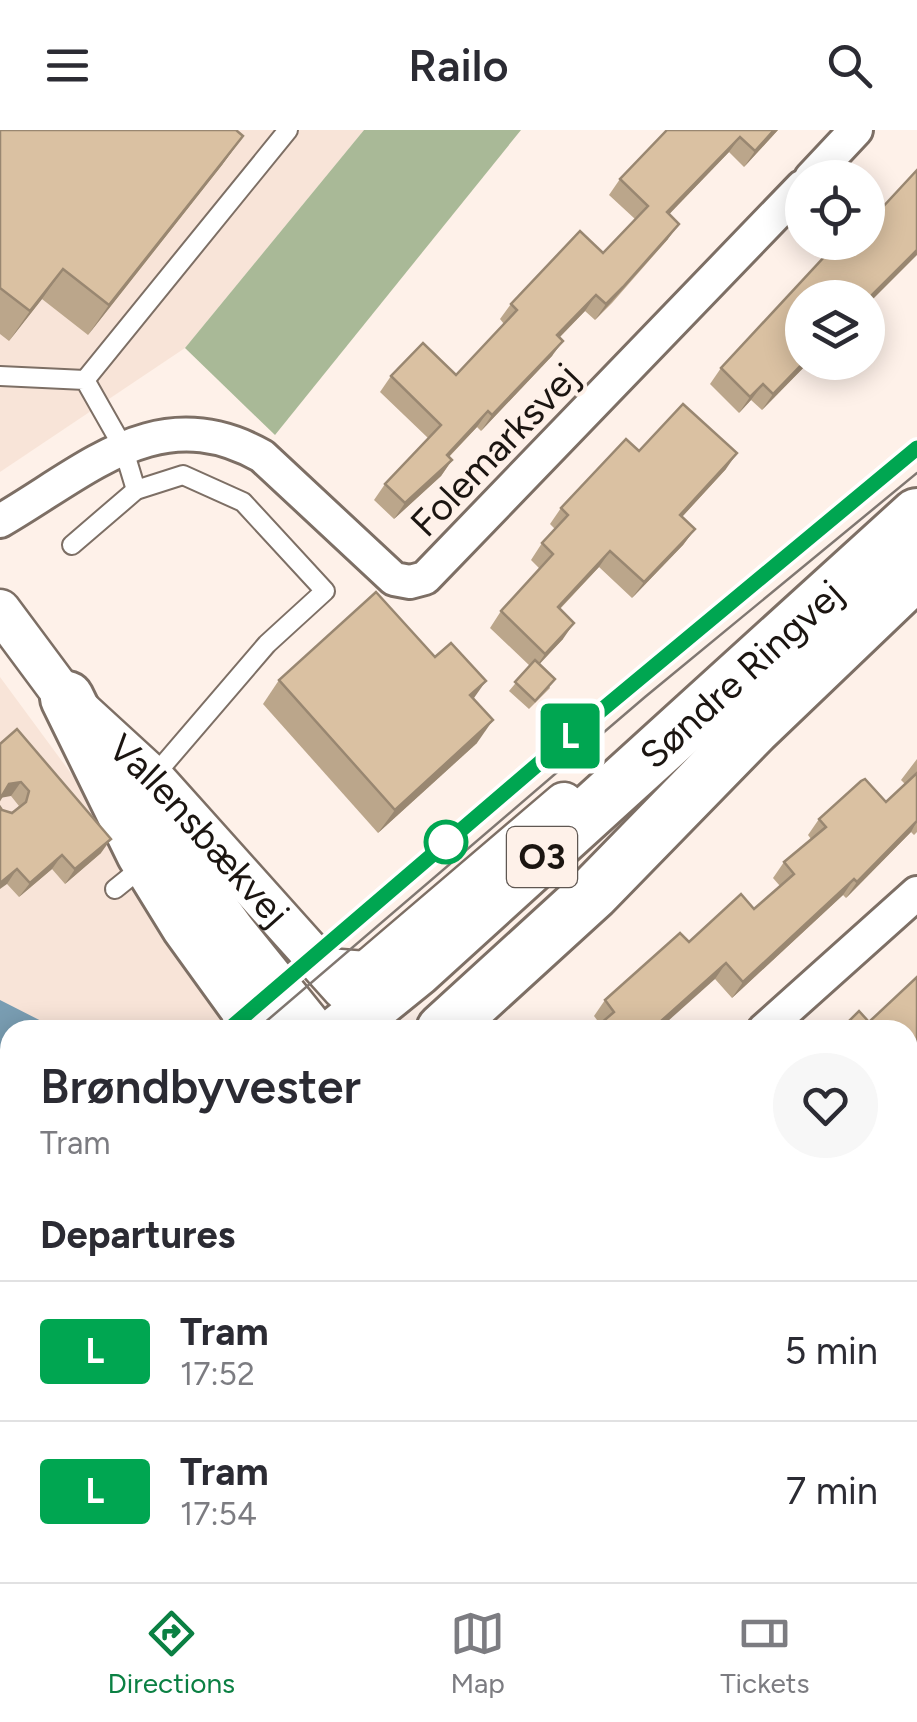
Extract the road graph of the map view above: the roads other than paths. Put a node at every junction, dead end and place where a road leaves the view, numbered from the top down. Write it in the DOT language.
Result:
graph roads {
  1 [pos="288,130"];
  2 [pos="856,130"];
  3 [pos="828,160"];
  4 [pos="785,205"];
  5 [pos="0,376"];
  6 [pos="85,380"];
  7 [pos="123,447"];
  8 [pos="136,490"];
  9 [pos="917,515"];
  10 [pos="0,521"];
  11 [pos="72,545"];
  12 [pos="917,572"];
  13 [pos="0,610"];
  14 [pos="68,698"];
  15 [pos="719,698"];
  16 [pos="153,777"];
  17 [pos="158,855"];
  18 [pos="917,893"];
  19 [pos="327,969"];
  20 [pos="256,1020"];
  21 [pos="351,1020"];
  22 [pos="355,1020"];
  23 [pos="367,1020"];
  24 [pos="453,1020"];
  25 [pos="775,1020"];
  1 -- 6 [label="lane"];
  2 -- 3 [label="street"];
  4 -- 7 [label="street, Folemarksvej"];
  5 -- 6 [label="lane"];
  6 -- 7 [label="lane"];
  7 -- 8 [label="lane"];
  7 -- 10 [label="street, Folemarksvej"];
  8 -- 11 [label="lane"];
  8 -- 16 [label="lane"];
  9 -- 15 [label="main road, Søndre Ringvej / O3"];
  12 -- 24 [label="main road, Søndre Ringvej / O3"];
  13 -- 14 [label="street, Vallensbækvej"];
  14 -- 16 [label="street, Vallensbækvej"];
  14 -- 17 [label="main road"];
  15 -- 19 [label="street"];
  15 -- 23 [label="main road, Søndre Ringvej / O3"];
  16 -- 17 [label="street, Vallensbækvej"];
  17 -- 19 [label="street, Vallensbækvej"];
  17 -- 20 [label="main road"];
  17 -- 21 [label="street, Vallensbækvej"];
  18 -- 25 [label="street"];
  19 -- 22 [label="street, Vallensbækvej"];
}
